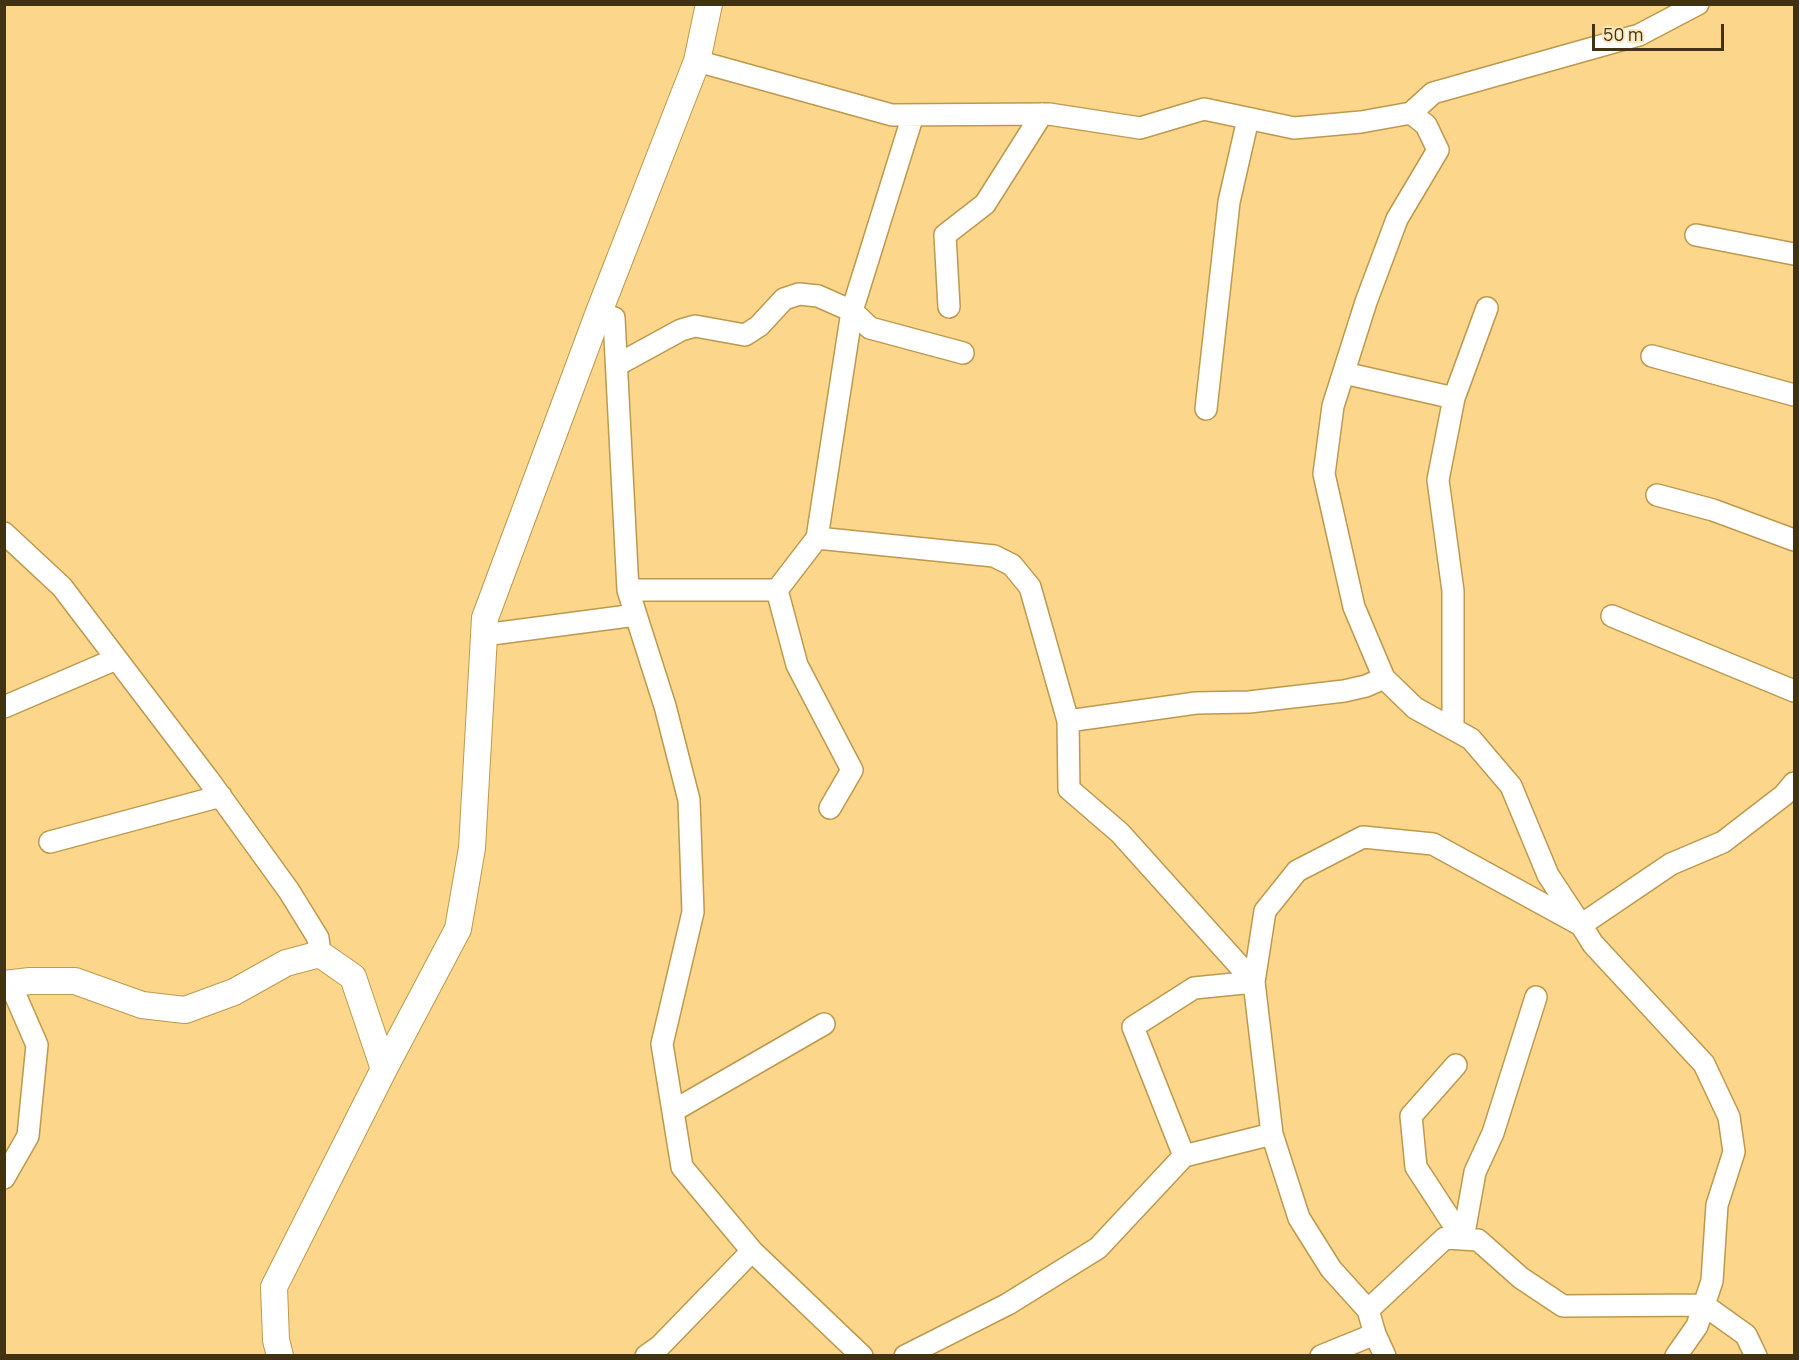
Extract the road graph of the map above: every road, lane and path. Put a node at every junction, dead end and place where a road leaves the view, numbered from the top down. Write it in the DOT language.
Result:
graph roads {
  1 [pos="709,4"];
  2 [pos="1698,4"];
  3 [pos="696,61"];
  4 [pos="1411,113"];
  5 [pos="1042,114"];
  6 [pos="913,115"];
  7 [pos="1248,118"];
  8 [pos="1696,235"];
  9 [pos="1794,254"];
  10 [pos="949,308"];
  11 [pos="1487,308"];
  12 [pos="852,311"];
  13 [pos="599,312"];
  14 [pos="963,353"];
  15 [pos="1652,357"];
  16 [pos="617,365"];
  17 [pos="1344,373"];
  18 [pos="1794,394"];
  19 [pos="1454,398"];
  20 [pos="1206,409"];
  21 [pos="1657,495"];
  22 [pos="4,533"];
  23 [pos="817,538"];
  24 [pos="1794,540"];
  25 [pos="628,590"];
  26 [pos="777,590"];
  27 [pos="636,615"];
  28 [pos="1612,616"];
  29 [pos="484,635"];
  30 [pos="116,659"];
  31 [pos="1384,678"];
  32 [pos="1794,691"];
  33 [pos="4,707"];
  34 [pos="1068,720"];
  35 [pos="1453,729"];
  36 [pos="1794,783"];
  37 [pos="221,796"];
  38 [pos="830,808"];
  39 [pos="50,842"];
  40 [pos="1581,925"];
  41 [pos="320,954"];
  42 [pos="1254,982"];
  43 [pos="7,984"];
  44 [pos="1536,997"];
  45 [pos="824,1023"];
  46 [pos="1456,1065"];
  47 [pos="384,1069"];
  48 [pos="673,1111"];
  49 [pos="1272,1134"];
  50 [pos="1184,1156"];
  51 [pos="4,1178"];
  52 [pos="1463,1239"];
  53 [pos="752,1251"];
  54 [pos="1704,1305"];
  55 [pos="1368,1310"];
  56 [pos="1375,1334"];
  57 [pos="280,1356"];
  58 [pos="646,1356"];
  59 [pos="862,1356"];
  60 [pos="905,1356"];
  61 [pos="1321,1356"];
  62 [pos="1385,1356"];
  63 [pos="1676,1356"];
  64 [pos="1756,1356"];
  1 -- 3 [label="street"];
  2 -- 4 [label="street"];
  3 -- 6 [label="street"];
  3 -- 13 [label="street"];
  4 -- 7 [label="street"];
  4 -- 17 [label="street"];
  5 -- 6 [label="street"];
  5 -- 7 [label="street"];
  5 -- 10 [label="street"];
  6 -- 12 [label="street"];
  7 -- 20 [label="street"];
  8 -- 9 [label="street"];
  11 -- 19 [label="street"];
  12 -- 14 [label="street"];
  12 -- 16 [label="street"];
  12 -- 23 [label="street"];
  13 -- 16 [label="street"];
  13 -- 29 [label="street"];
  15 -- 18 [label="street"];
  16 -- 25 [label="street"];
  17 -- 19 [label="street"];
  17 -- 31 [label="street"];
  19 -- 35 [label="street"];
  21 -- 24 [label="street"];
  22 -- 30 [label="street"];
  23 -- 26 [label="street"];
  23 -- 34 [label="street"];
  25 -- 26 [label="street"];
  25 -- 27 [label="street"];
  26 -- 38 [label="street"];
  27 -- 29 [label="street"];
  27 -- 48 [label="street"];
  28 -- 32 [label="street"];
  29 -- 47 [label="street"];
  30 -- 33 [label="street"];
  30 -- 37 [label="street"];
  31 -- 34 [label="street"];
  31 -- 35 [label="street"];
  34 -- 42 [label="street"];
  35 -- 40 [label="street"];
  36 -- 40 [label="street"];
  37 -- 39 [label="street"];
  37 -- 41 [label="street"];
  40 -- 42 [label="street"];
  40 -- 54 [label="street"];
  41 -- 43 [label="street"];
  41 -- 47 [label="street"];
  42 -- 49 [label="street"];
  42 -- 50 [label="street"];
  43 -- 51 [label="street"];
  44 -- 52 [label="street"];
  45 -- 48 [label="street"];
  46 -- 52 [label="street"];
  47 -- 57 [label="street"];
  48 -- 53 [label="street"];
  49 -- 50 [label="street"];
  49 -- 55 [label="street"];
  50 -- 60 [label="street"];
  52 -- 54 [label="street"];
  52 -- 55 [label="street"];
  53 -- 58 [label="street"];
  53 -- 59 [label="street"];
  54 -- 63 [label="street"];
  54 -- 64 [label="street"];
  55 -- 56 [label="street"];
  56 -- 61 [label="street"];
  56 -- 62 [label="street"];
}
